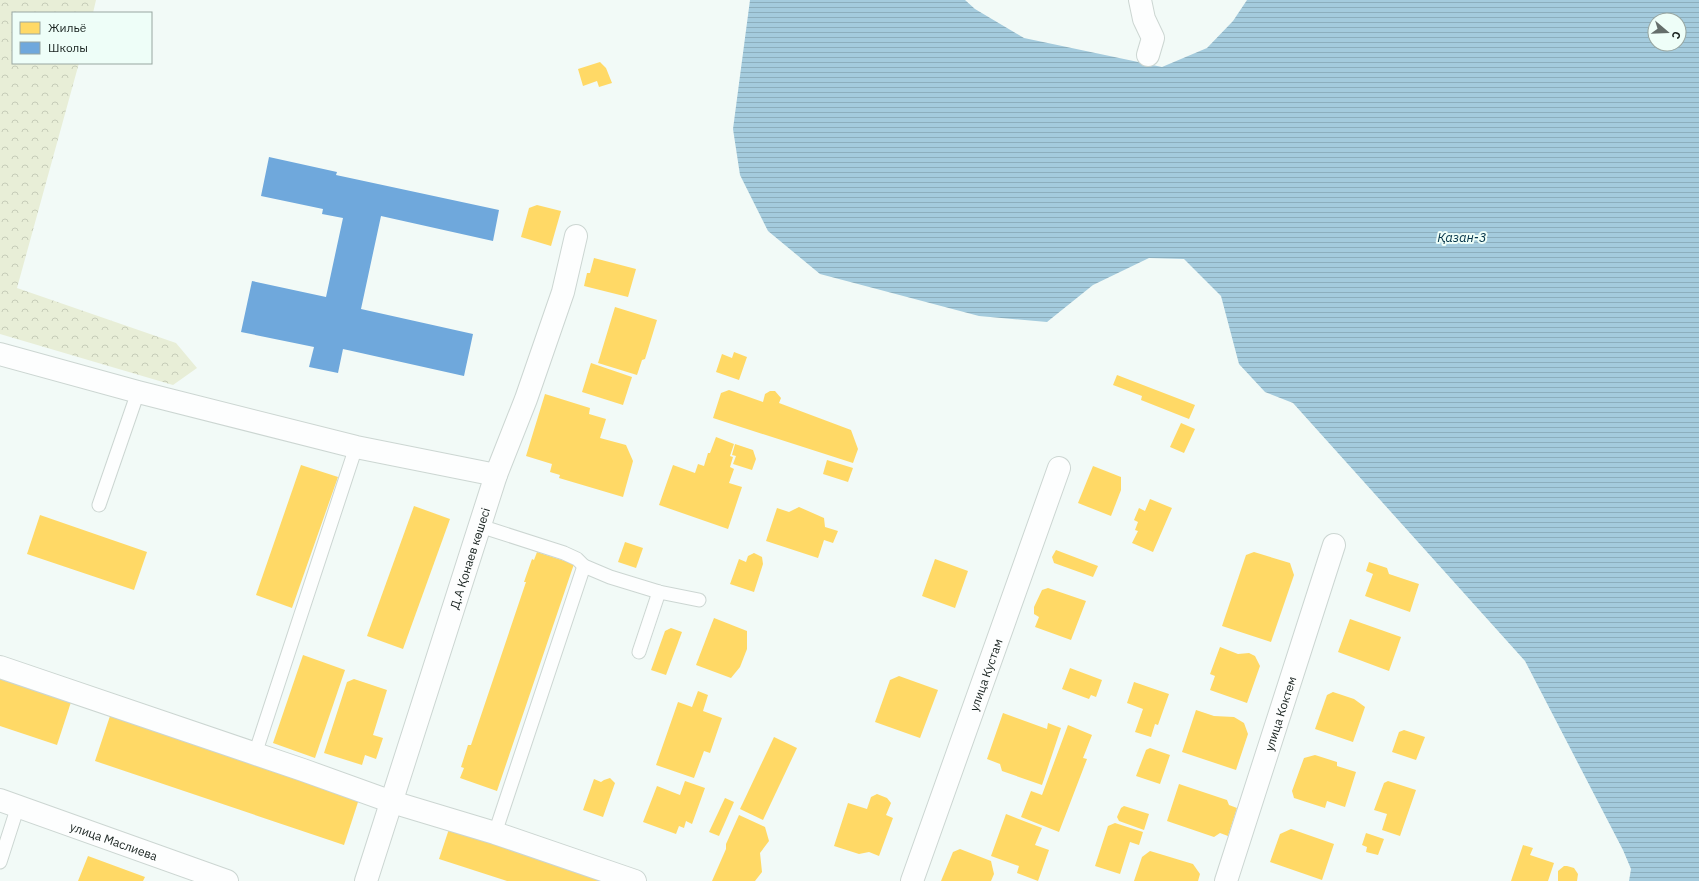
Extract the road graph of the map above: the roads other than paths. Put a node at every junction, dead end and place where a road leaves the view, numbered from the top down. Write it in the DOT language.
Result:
graph roads {
  1 [pos="1140,0"];
  2 [pos="1148,55"];
  3 [pos="576,236"];
  4 [pos="0,354"];
  5 [pos="138,392"];
  6 [pos="356,447"];
  7 [pos="1059,468"];
  8 [pos="496,475"];
  9 [pos="100,505"];
  10 [pos="480,526"];
  11 [pos="1334,546"];
  12 [pos="584,566"];
  13 [pos="659,592"];
  14 [pos="699,600"];
  15 [pos="639,652"];
  16 [pos="0,667"];
  17 [pos="255,754"];
  18 [pos="392,802"];
  19 [pos="9,803"];
  20 [pos="495,834"];
  21 [pos="0,862"];
  22 [pos="221,880"];
  23 [pos="366,881"];
  24 [pos="636,881"];
  25 [pos="912,881"];
  26 [pos="1226,881"];
  1 -- 2 [label="street"];
  3 -- 8 [label="street, Д.А Қонаев көшесі"];
  4 -- 5 [label="street"];
  5 -- 6 [label="street"];
  5 -- 9 [label="lane"];
  6 -- 8 [label="street"];
  6 -- 17 [label="lane"];
  7 -- 25 [label="street, улица Кустам"];
  8 -- 10 [label="street, Д.А Қонаев көшесі"];
  10 -- 12 [label="lane"];
  10 -- 18 [label="street, Д.А Қонаев көшесі"];
  11 -- 26 [label="street, улица Коктем"];
  12 -- 13 [label="lane"];
  12 -- 20 [label="lane"];
  13 -- 14 [label="lane"];
  13 -- 15 [label="lane"];
  16 -- 17 [label="street"];
  17 -- 18 [label="street"];
  18 -- 20 [label="street"];
  18 -- 23 [label="street, Д.А Қонаев көшесі"];
  19 -- 21 [label="lane"];
  19 -- 22 [label="street, улица Маслиева"];
  20 -- 24 [label="street"];
}
